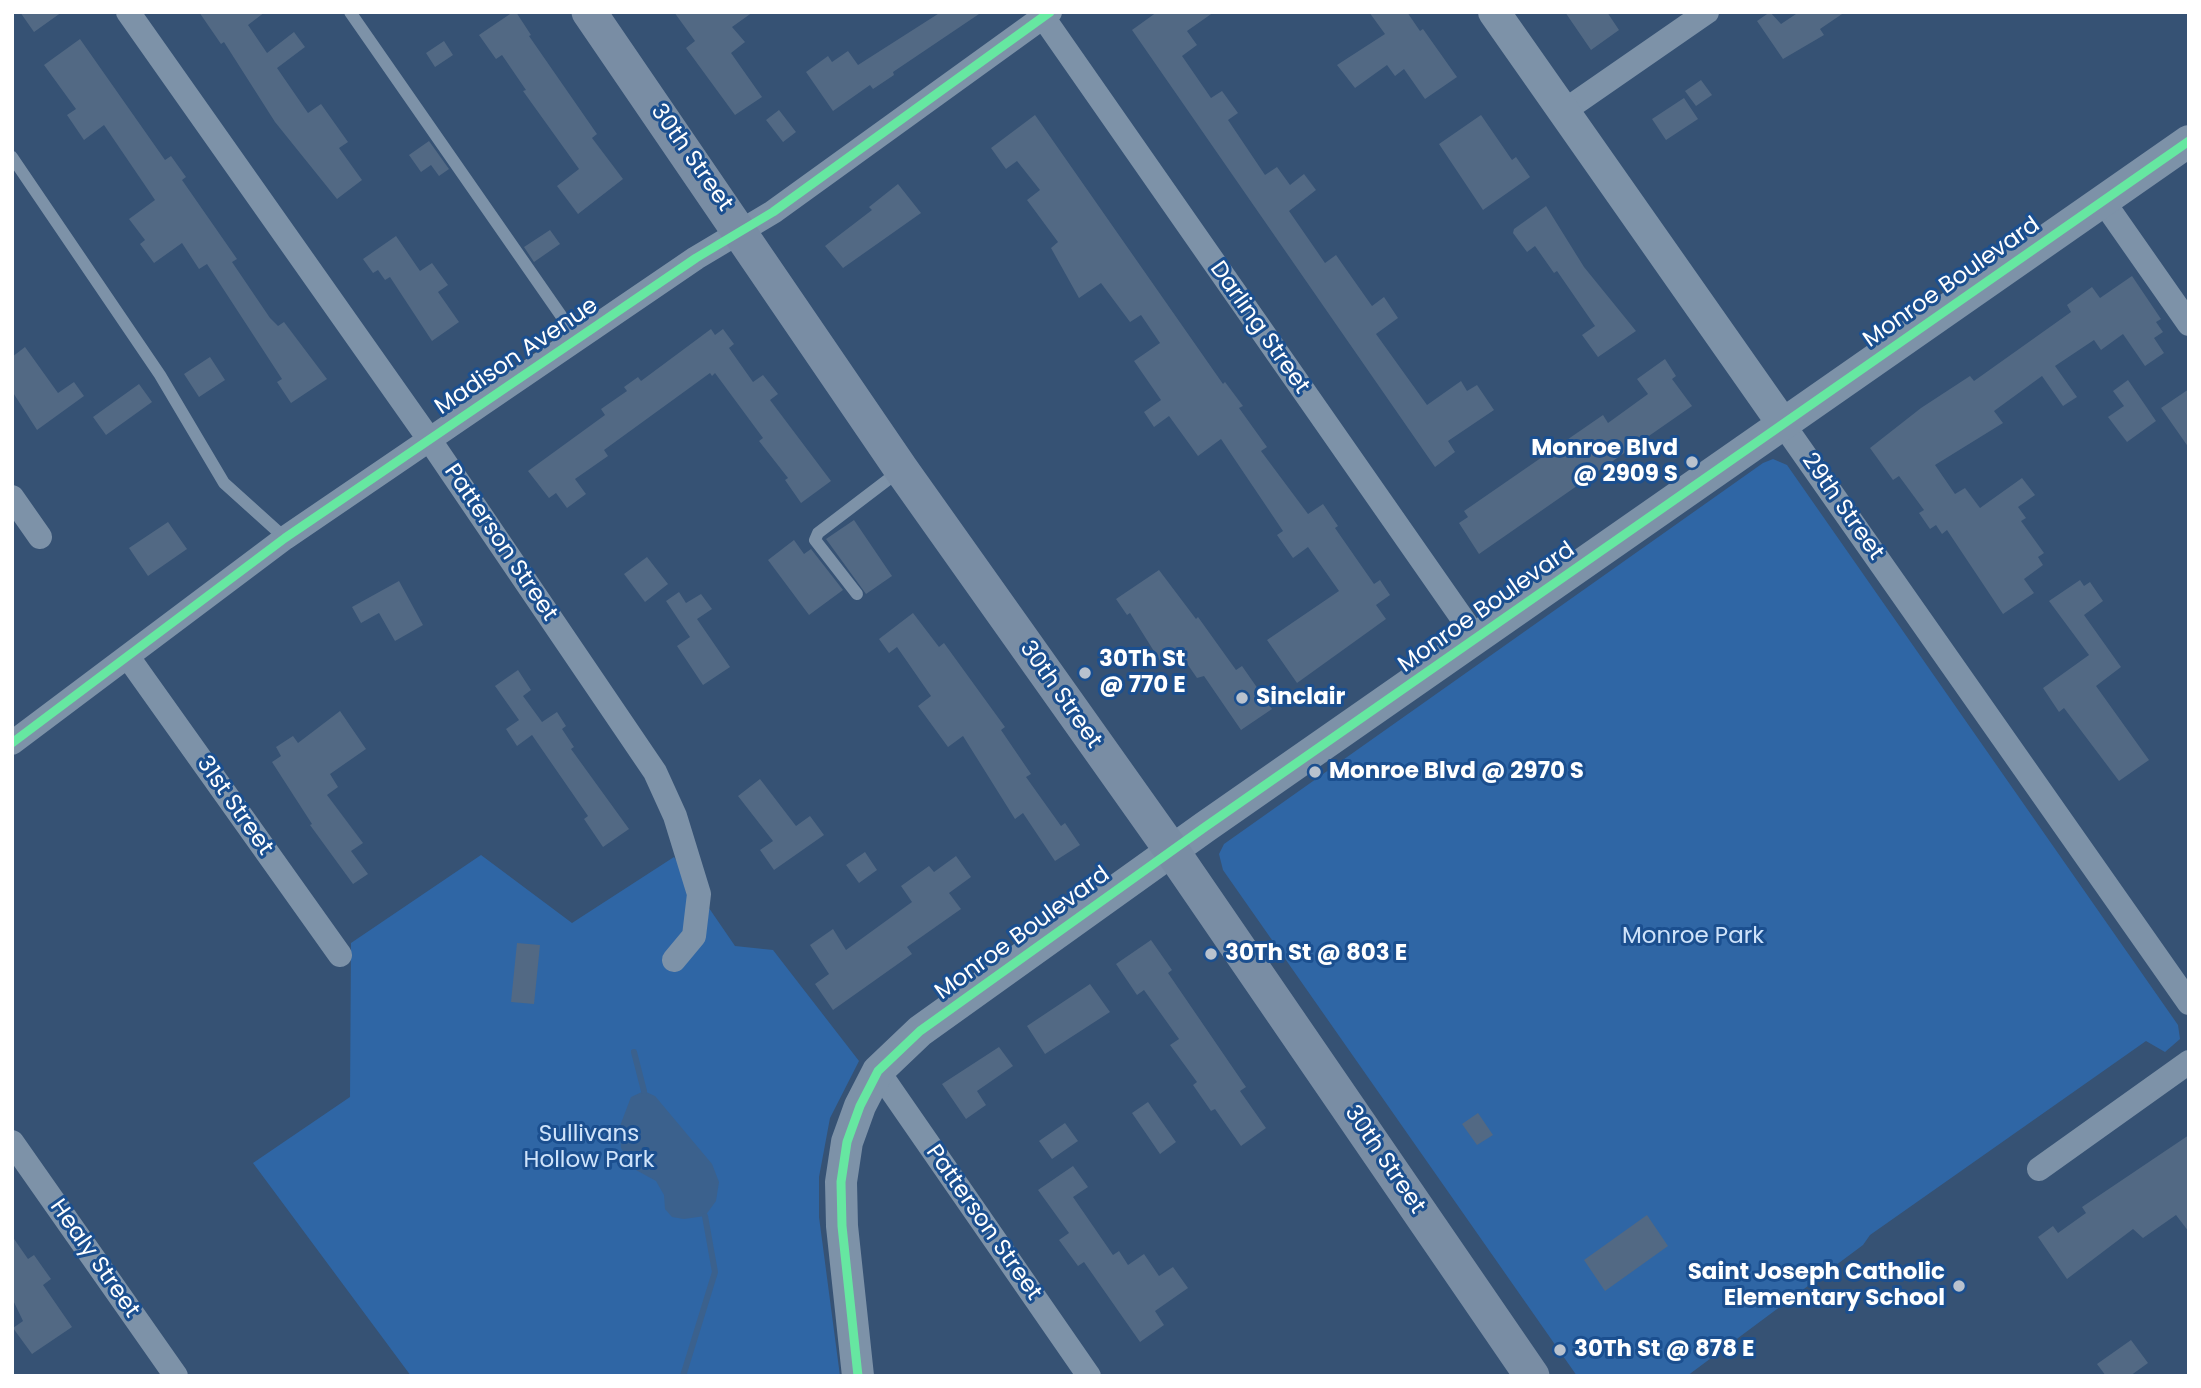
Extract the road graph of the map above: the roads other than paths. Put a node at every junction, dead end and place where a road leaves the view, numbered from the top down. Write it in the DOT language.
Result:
graph roads {
  1 [pos="128,12"];
  2 [pos="350,12"];
  3 [pos="589,12"];
  4 [pos="1494,12"];
  5 [pos="1707,12"];
  6 [pos="1046,15"];
  7 [pos="1564,111"];
  8 [pos="2189,141"];
  9 [pos="12,157"];
  10 [pos="2103,201"];
  11 [pos="741,231"];
  12 [pos="2189,324"];
  13 [pos="578,341"];
  14 [pos="1783,424"];
  15 [pos="429,439"];
  16 [pos="901,469"];
  17 [pos="12,497"];
  18 [pos="40,537"];
  19 [pos="285,538"];
  20 [pos="857,594"];
  21 [pos="1476,638"];
  22 [pos="128,657"];
  23 [pos="12,743"];
  24 [pos="1172,851"];
  25 [pos="340,955"];
  26 [pos="674,960"];
  27 [pos="2189,1003"];
  28 [pos="2189,1062"];
  29 [pos="878,1071"];
  30 [pos="12,1142"];
  31 [pos="2039,1169"];
  32 [pos="176,1376"];
  33 [pos="858,1376"];
  34 [pos="1089,1376"];
  35 [pos="1532,1376"];
  1 -- 15 [label="street, Patterson Street"];
  2 -- 13 [label="lane"];
  3 -- 11 [label="main road, 30th Street"];
  4 -- 7 [label="street, 29th Street"];
  5 -- 7 [label="street"];
  6 -- 11 [label="street, Madison Avenue"];
  6 -- 21 [label="street, Darling Street"];
  7 -- 14 [label="street, 29th Street"];
  8 -- 10 [label="street, Monroe Boulevard"];
  9 -- 19 [label="lane"];
  10 -- 12 [label="street"];
  10 -- 14 [label="street, Monroe Boulevard"];
  11 -- 13 [label="street, Madison Avenue"];
  11 -- 16 [label="main road, 30th Street"];
  13 -- 15 [label="street, Madison Avenue"];
  14 -- 21 [label="street, Monroe Boulevard"];
  14 -- 27 [label="street, 29th Street"];
  15 -- 19 [label="street, Madison Avenue"];
  15 -- 26 [label="street, Patterson Street"];
  16 -- 20 [label="lane"];
  16 -- 24 [label="main road, 30th Street"];
  17 -- 18 [label="street"];
  19 -- 22 [label="street, Madison Avenue"];
  21 -- 24 [label="street, Monroe Boulevard"];
  22 -- 23 [label="street, Madison Avenue"];
  22 -- 25 [label="street, 31st Street"];
  24 -- 29 [label="street, Monroe Boulevard"];
  24 -- 35 [label="main road, 30th Street"];
  28 -- 31 [label="street"];
  29 -- 33 [label="street, Monroe Boulevard"];
  29 -- 34 [label="street, Patterson Street"];
  30 -- 32 [label="street, Healy Street"];
}
